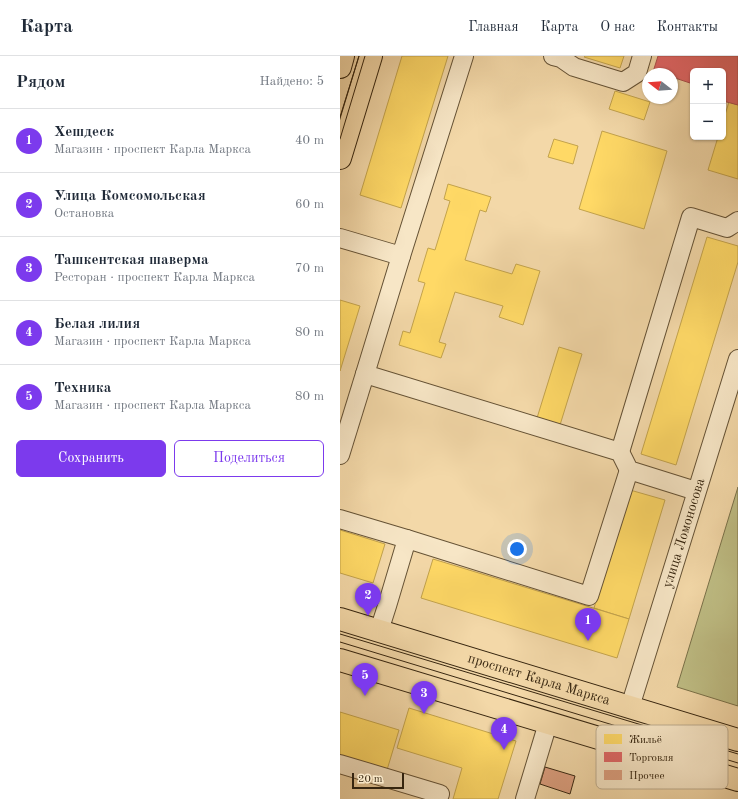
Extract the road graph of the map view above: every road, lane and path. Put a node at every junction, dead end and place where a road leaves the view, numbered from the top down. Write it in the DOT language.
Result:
graph roads {
  1 [pos="343,56"];
  2 [pos="371,56"];
  3 [pos="464,56"];
  4 [pos="553,56"];
  5 [pos="642,56"];
  6 [pos="340,67"];
  7 [pos="340,158"];
  8 [pos="738,221"];
  9 [pos="340,238"];
  10 [pos="401,256"];
  11 [pos="738,359"];
  12 [pos="365,374"];
  13 [pos="620,452"];
  14 [pos="340,455"];
  15 [pos="629,470"];
  16 [pos="696,491"];
  17 [pos="340,519"];
  18 [pos="407,539"];
  19 [pos="340,619"];
  20 [pos="379,631"];
  21 [pos="340,660"];
  22 [pos="630,707"];
  23 [pos="548,723"];
  24 [pos="689,725"];
  25 [pos="596,737"];
  26 [pos="728,737"];
  27 [pos="738,740"];
  28 [pos="340,764"];
  29 [pos="728,777"];
  30 [pos="738,780"];
  31 [pos="438,799"];
  32 [pos="525,799"];
  1 -- 6 [label="main road"];
  2 -- 7 [label="main road"];
  3 -- 10 [label="street"];
  4 -- 5 [label="street"];
  8 -- 13 [label="street"];
  9 -- 10 [label="street"];
  10 -- 12 [label="street"];
  11 -- 16 [label="street, улица Ломоносова"];
  12 -- 13 [label="street"];
  12 -- 14 [label="street"];
  13 -- 15 [label="street"];
  15 -- 16 [label="street"];
  15 -- 18 [label="street"];
  16 -- 22 [label="street, улица Ломоносова"];
  17 -- 18 [label="street"];
  18 -- 20 [label="street"];
  19 -- 20 [label="main road, проспект Карла Маркса"];
  20 -- 22 [label="main road, проспект Карла Маркса"];
  21 -- 23 [label="main road"];
  22 -- 24 [label="main road, проспект Карла Маркса"];
  23 -- 25 [label="main road"];
  23 -- 32 [label="street"];
  26 -- 27 [label="main road, проспект Карла Маркса"];
  28 -- 31 [label="street"];
  29 -- 30 [label="main road"];
}
